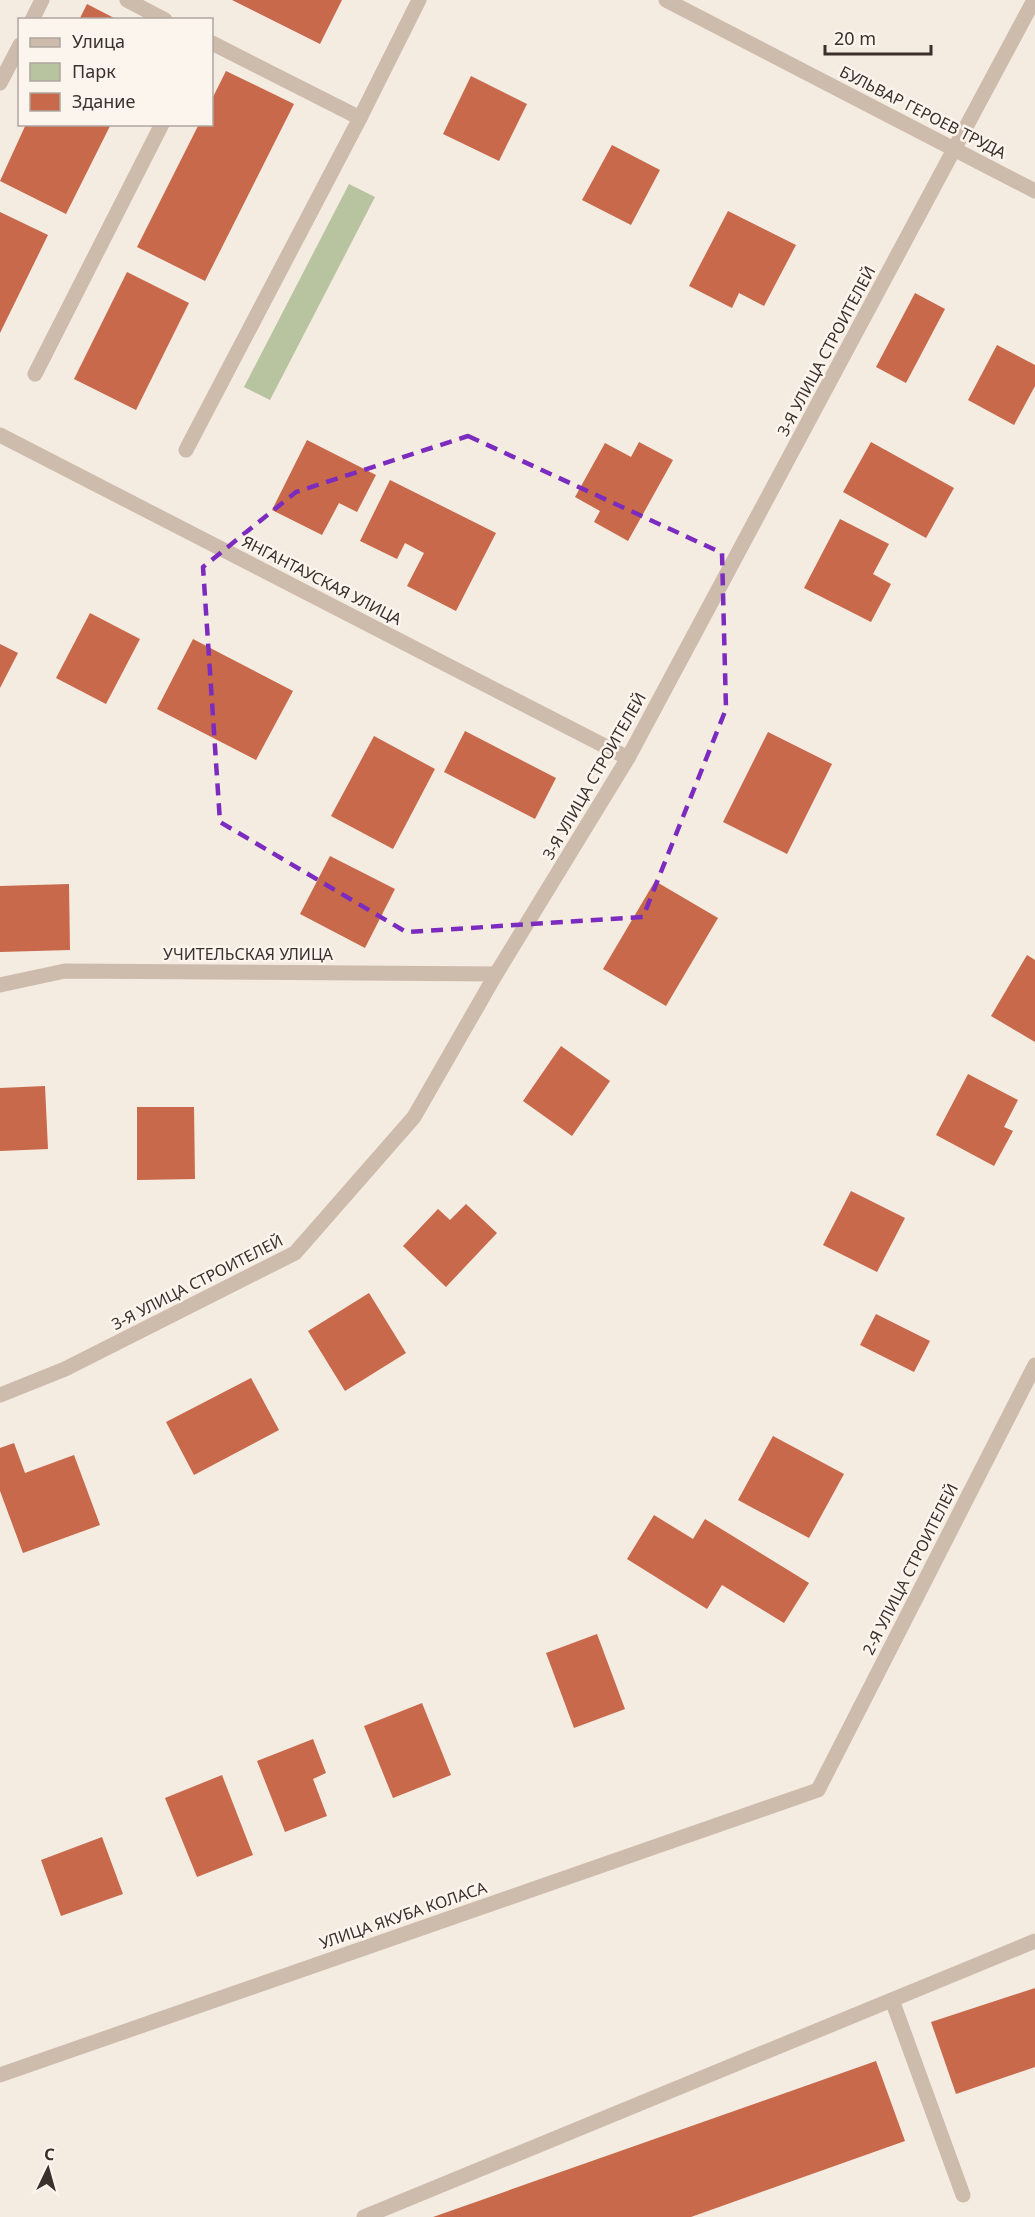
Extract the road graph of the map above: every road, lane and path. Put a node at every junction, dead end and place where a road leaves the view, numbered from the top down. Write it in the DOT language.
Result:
graph roads {
  1 [pos="42,0"];
  2 [pos="127,0"];
  3 [pos="419,0"];
  4 [pos="666,0"];
  5 [pos="1034,0"];
  6 [pos="33,18"];
  7 [pos="161,18"];
  8 [pos="213,44"];
  9 [pos="18,49"];
  10 [pos="0,83"];
  11 [pos="360,117"];
  12 [pos="161,126"];
  13 [pos="955,149"];
  14 [pos="1035,191"];
  15 [pos="35,374"];
  16 [pos="0,435"];
  17 [pos="186,450"];
  18 [pos="628,758"];
  19 [pos="496,974"];
  20 [pos="0,985"];
  21 [pos="1035,1365"];
  22 [pos="0,1395"];
  23 [pos="818,1790"];
  24 [pos="1035,1941"];
  25 [pos="892,2000"];
  26 [pos="0,2075"];
  27 [pos="963,2195"];
  28 [pos="364,2217"];
  1 -- 6 [label="street"];
  2 -- 7 [label="street"];
  3 -- 11 [label="street"];
  4 -- 13 [label="street, БУЛЬВАР ГЕРОЕВ ТРУДА"];
  5 -- 13 [label="street, 3-Я УЛИЦА СТРОИТЕЛЕЙ"];
  8 -- 11 [label="street"];
  9 -- 10 [label="street"];
  11 -- 17 [label="street"];
  12 -- 15 [label="street"];
  13 -- 14 [label="street, БУЛЬВАР ГЕРОЕВ ТРУДА"];
  13 -- 18 [label="street, 3-Я УЛИЦА СТРОИТЕЛЕЙ"];
  16 -- 18 [label="street, ЯНГАНТАУСКАЯ УЛИЦА"];
  18 -- 19 [label="street, 3-Я УЛИЦА СТРОИТЕЛЕЙ"];
  19 -- 20 [label="street, УЧИТЕЛЬСКАЯ УЛИЦА"];
  19 -- 22 [label="street, 3-Я УЛИЦА СТРОИТЕЛЕЙ"];
  21 -- 23 [label="street, 2-Я УЛИЦА СТРОИТЕЛЕЙ"];
  23 -- 26 [label="street, УЛИЦА ЯКУБА КОЛАСА"];
  24 -- 25 [label="street"];
  25 -- 27 [label="street"];
  25 -- 28 [label="street"];
}
